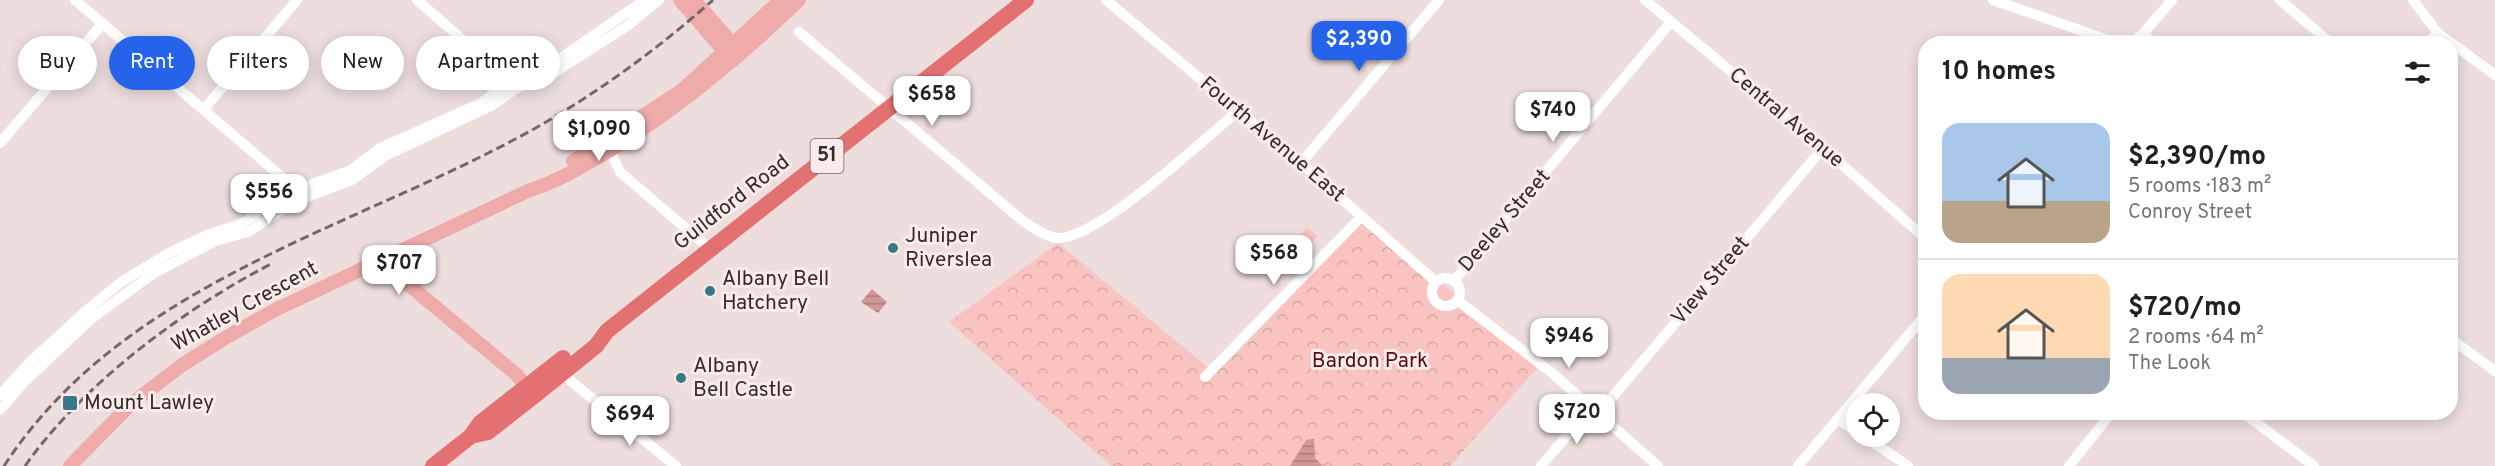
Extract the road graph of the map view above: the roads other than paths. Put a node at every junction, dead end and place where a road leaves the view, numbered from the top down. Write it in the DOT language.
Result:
graph roads {
  1 [pos="75,0"];
  2 [pos="297,0"];
  3 [pos="417,0"];
  4 [pos="645,0"];
  5 [pos="659,0"];
  6 [pos="781,0"];
  7 [pos="799,0"];
  8 [pos="1026,0"];
  9 [pos="1106,0"];
  10 [pos="1439,0"];
  11 [pos="1645,0"];
  12 [pos="1993,0"];
  13 [pos="2172,0"];
  14 [pos="2280,0"];
  15 [pos="2413,0"];
  16 [pos="687,2"];
  17 [pos="2160,15"];
  18 [pos="1671,22"];
  19 [pos="103,23"];
  20 [pos="799,32"];
  21 [pos="2438,33"];
  22 [pos="459,36"];
  23 [pos="2093,36"];
  24 [pos="2137,36"];
  25 [pos="2156,36"];
  26 [pos="2323,36"];
  27 [pos="2435,36"];
  28 [pos="2442,36"];
  29 [pos="729,48"];
  30 [pos="2458,48"];
  31 [pos="560,58"];
  32 [pos="560,69"];
  33 [pos="2495,75"];
  34 [pos="508,90"];
  35 [pos="888,108"];
  36 [pos="204,109"];
  37 [pos="1237,112"];
  38 [pos="0,143"];
  39 [pos="615,147"];
  40 [pos="1823,148"];
  41 [pos="599,151"];
  42 [pos="1301,163"];
  43 [pos="620,172"];
  44 [pos="294,196"];
  45 [pos="1362,216"];
  46 [pos="1918,232"];
  47 [pos="710,249"];
  48 [pos="379,260"];
  49 [pos="1454,281"];
  50 [pos="1436,282"];
  51 [pos="1457,300"];
  52 [pos="1918,324"];
  53 [pos="607,331"];
  54 [pos="2458,344"];
  55 [pos="568,354"];
  56 [pos="565,371"];
  57 [pos="2495,371"];
  58 [pos="1205,376"];
  59 [pos="530,391"];
  60 [pos="0,395"];
  61 [pos="0,410"];
  62 [pos="1595,410"];
  63 [pos="1838,419"];
  64 [pos="2105,420"];
  65 [pos="2253,420"];
  66 [pos="1846,424"];
  67 [pos="1880,447"];
  68 [pos="70,466"];
  69 [pos="433,466"];
  70 [pos="676,466"];
  71 [pos="1541,466"];
  72 [pos="1658,466"];
  73 [pos="1798,466"];
  74 [pos="1908,466"];
  75 [pos="2068,466"];
  76 [pos="2314,466"];
  1 -- 19 [label="street"];
  2 -- 36 [label="street"];
  3 -- 22 [label="street"];
  4 -- 31 [label="street"];
  5 -- 32 [label="street"];
  6 -- 29 [label="main road, Whatley Crescent"];
  7 -- 29 [label="main road, Whatley Crescent"];
  8 -- 35 [label="highway, Guildford Road / 51"];
  9 -- 37 [label="street, Fourth Avenue East"];
  10 -- 42 [label="street"];
  11 -- 18 [label="street, Central Avenue"];
  12 -- 23 [label="street"];
  13 -- 17 [label="street"];
  14 -- 26 [label="street"];
  15 -- 21 [label="street"];
  16 -- 29 [label="main road"];
  17 -- 24 [label="street"];
  17 -- 25 [label="street"];
  18 -- 40 [label="street, Central Avenue"];
  18 -- 49 [label="street, Deeley Street"];
  19 -- 36 [label="street"];
  19 -- 38 [label="street"];
  20 -- 35 [label="street"];
  21 -- 27 [label="street"];
  21 -- 28 [label="street"];
  29 -- 39 [label="main road, Whatley Crescent"];
  29 -- 41 [label="main road, Whatley Crescent"];
  30 -- 33 [label="street"];
  34 -- 44 [label="street"];
  35 -- 37 [label="street"];
  35 -- 47 [label="highway, Guildford Road / 51"];
  36 -- 44 [label="street"];
  37 -- 42 [label="street, Fourth Avenue East"];
  39 -- 41 [label="main road, Whatley Crescent"];
  39 -- 43 [label="street"];
  40 -- 46 [label="street, Central Avenue"];
  40 -- 62 [label="street, View Street"];
  41 -- 43 [label="street"];
  41 -- 48 [label="main road, Whatley Crescent"];
  42 -- 45 [label="street, Fourth Avenue East"];
  43 -- 47 [label="street"];
  44 -- 60 [label="street"];
  44 -- 61 [label="street"];
  45 -- 50 [label="street, Fourth Avenue East"];
  45 -- 58 [label="street"];
  47 -- 53 [label="highway, Guildford Road / 51"];
  48 -- 59 [label="main road"];
  48 -- 68 [label="main road, Whatley Crescent"];
  49 -- 50 [label="street"];
  49 -- 51 [label="street"];
  50 -- 51 [label="street"];
  51 -- 62 [label="street"];
  52 -- 63 [label="street"];
  53 -- 55 [label="highway, Guildford Road / 51"];
  53 -- 56 [label="highway, Guildford Road / 51"];
  54 -- 57 [label="street"];
  55 -- 56 [label="street"];
  55 -- 59 [label="highway, Guildford Road / 51"];
  56 -- 59 [label="highway, Guildford Road / 51"];
  56 -- 70 [label="street"];
  59 -- 69 [label="highway, Guildford Road / 51"];
  62 -- 71 [label="street, View Street"];
  62 -- 72 [label="street"];
  63 -- 66 [label="street"];
  63 -- 73 [label="street"];
  64 -- 75 [label="street"];
  65 -- 76 [label="street"];
  67 -- 74 [label="street"];
}
